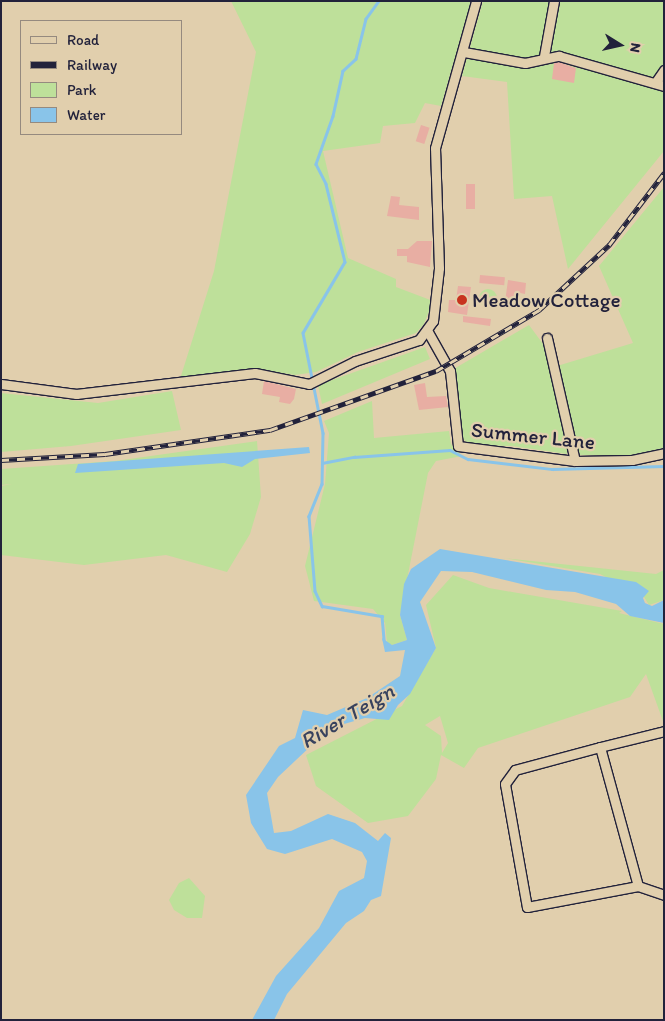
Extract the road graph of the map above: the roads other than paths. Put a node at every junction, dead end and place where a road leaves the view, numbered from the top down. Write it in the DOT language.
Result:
graph roads {
  1 [pos="476,1"];
  2 [pos="554,1"];
  3 [pos="464,52"];
  4 [pos="544,56"];
  5 [pos="664,70"];
  6 [pos="659,84"];
  7 [pos="428,332"];
  8 [pos="547,338"];
  9 [pos="1,384"];
  10 [pos="664,453"];
  11 [pos="575,461"];
  12 [pos="664,731"];
  13 [pos="600,747"];
  14 [pos="638,886"];
  15 [pos="664,895"];
  1 -- 3 [label="street"];
  2 -- 4 [label="street"];
  3 -- 4 [label="street"];
  3 -- 7 [label="street"];
  4 -- 6 [label="street"];
  5 -- 6 [label="street"];
  7 -- 9 [label="street"];
  7 -- 11 [label="street, Summer Lane"];
  8 -- 11 [label="street"];
  10 -- 11 [label="street, Summer Lane"];
  12 -- 13 [label="street"];
  13 -- 14 [label="street"];
  13 -- 14 [label="street"];
  14 -- 15 [label="street"];
}
